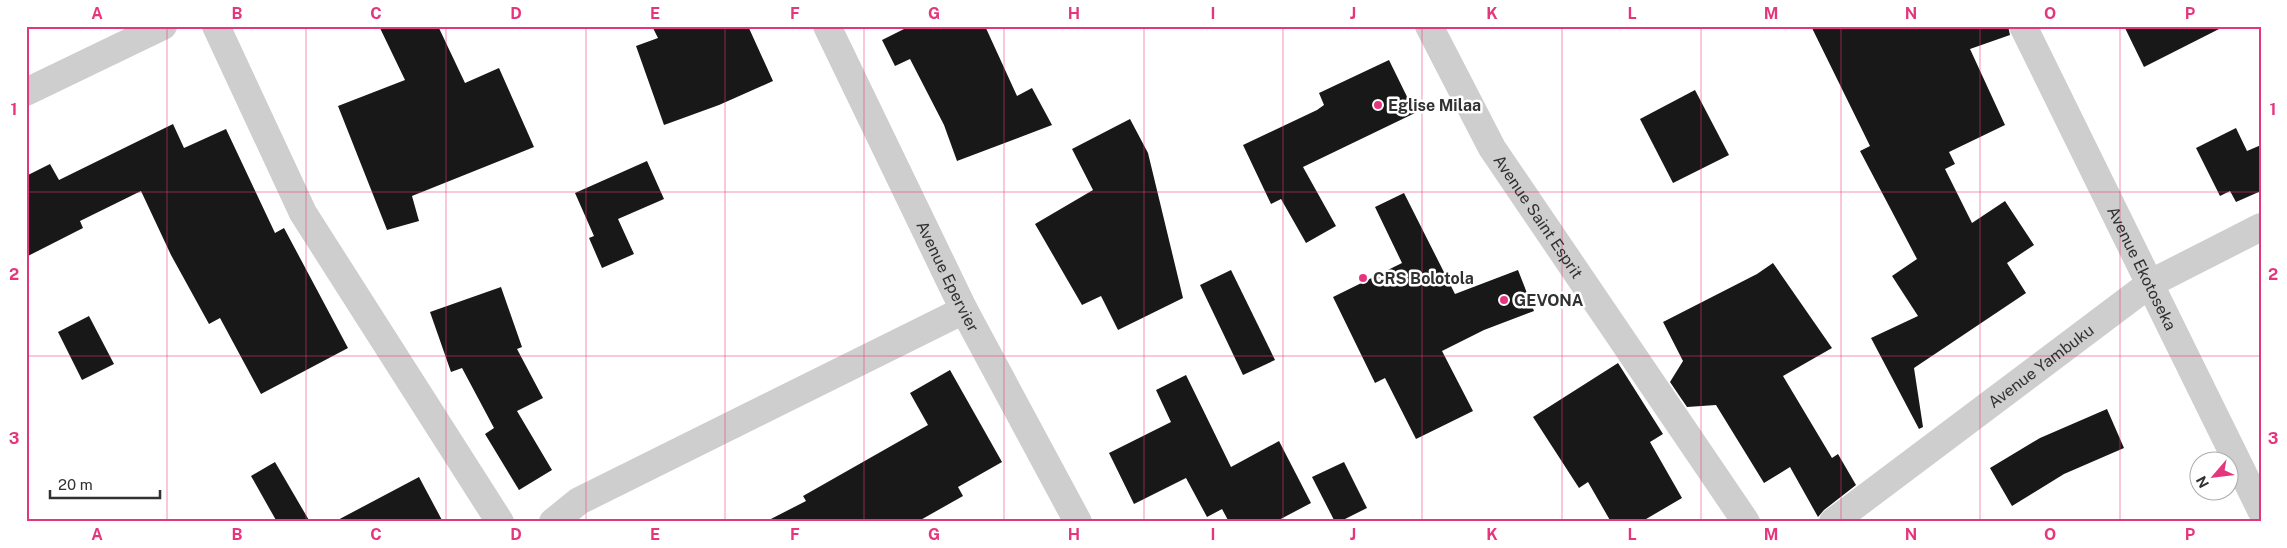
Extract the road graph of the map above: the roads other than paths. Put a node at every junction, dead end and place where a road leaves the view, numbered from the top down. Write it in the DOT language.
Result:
graph roads {
  1 [pos="163,26"];
  2 [pos="216,26"];
  3 [pos="826,26"];
  4 [pos="1429,26"];
  5 [pos="2023,26"];
  6 [pos="26,92"];
  7 [pos="2261,227"];
  8 [pos="2151,283"];
  9 [pos="964,310"];
  10 [pos="2261,510"];
  11 [pos="500,522"];
  12 [pos="552,522"];
  13 [pos="1078,522"];
  14 [pos="1746,522"];
  15 [pos="1833,522"];
  1 -- 6 [label="street"];
  2 -- 11 [label="street"];
  3 -- 9 [label="street, Avenue Epervier"];
  4 -- 14 [label="street, Avenue Saint Esprit"];
  5 -- 8 [label="street, Avenue Ekotoseka"];
  7 -- 8 [label="street, Avenue Yambuku"];
  8 -- 10 [label="street, Avenue Ekotoseka"];
  8 -- 15 [label="street, Avenue Yambuku"];
  9 -- 12 [label="street"];
  9 -- 13 [label="street, Avenue Epervier"];
}
